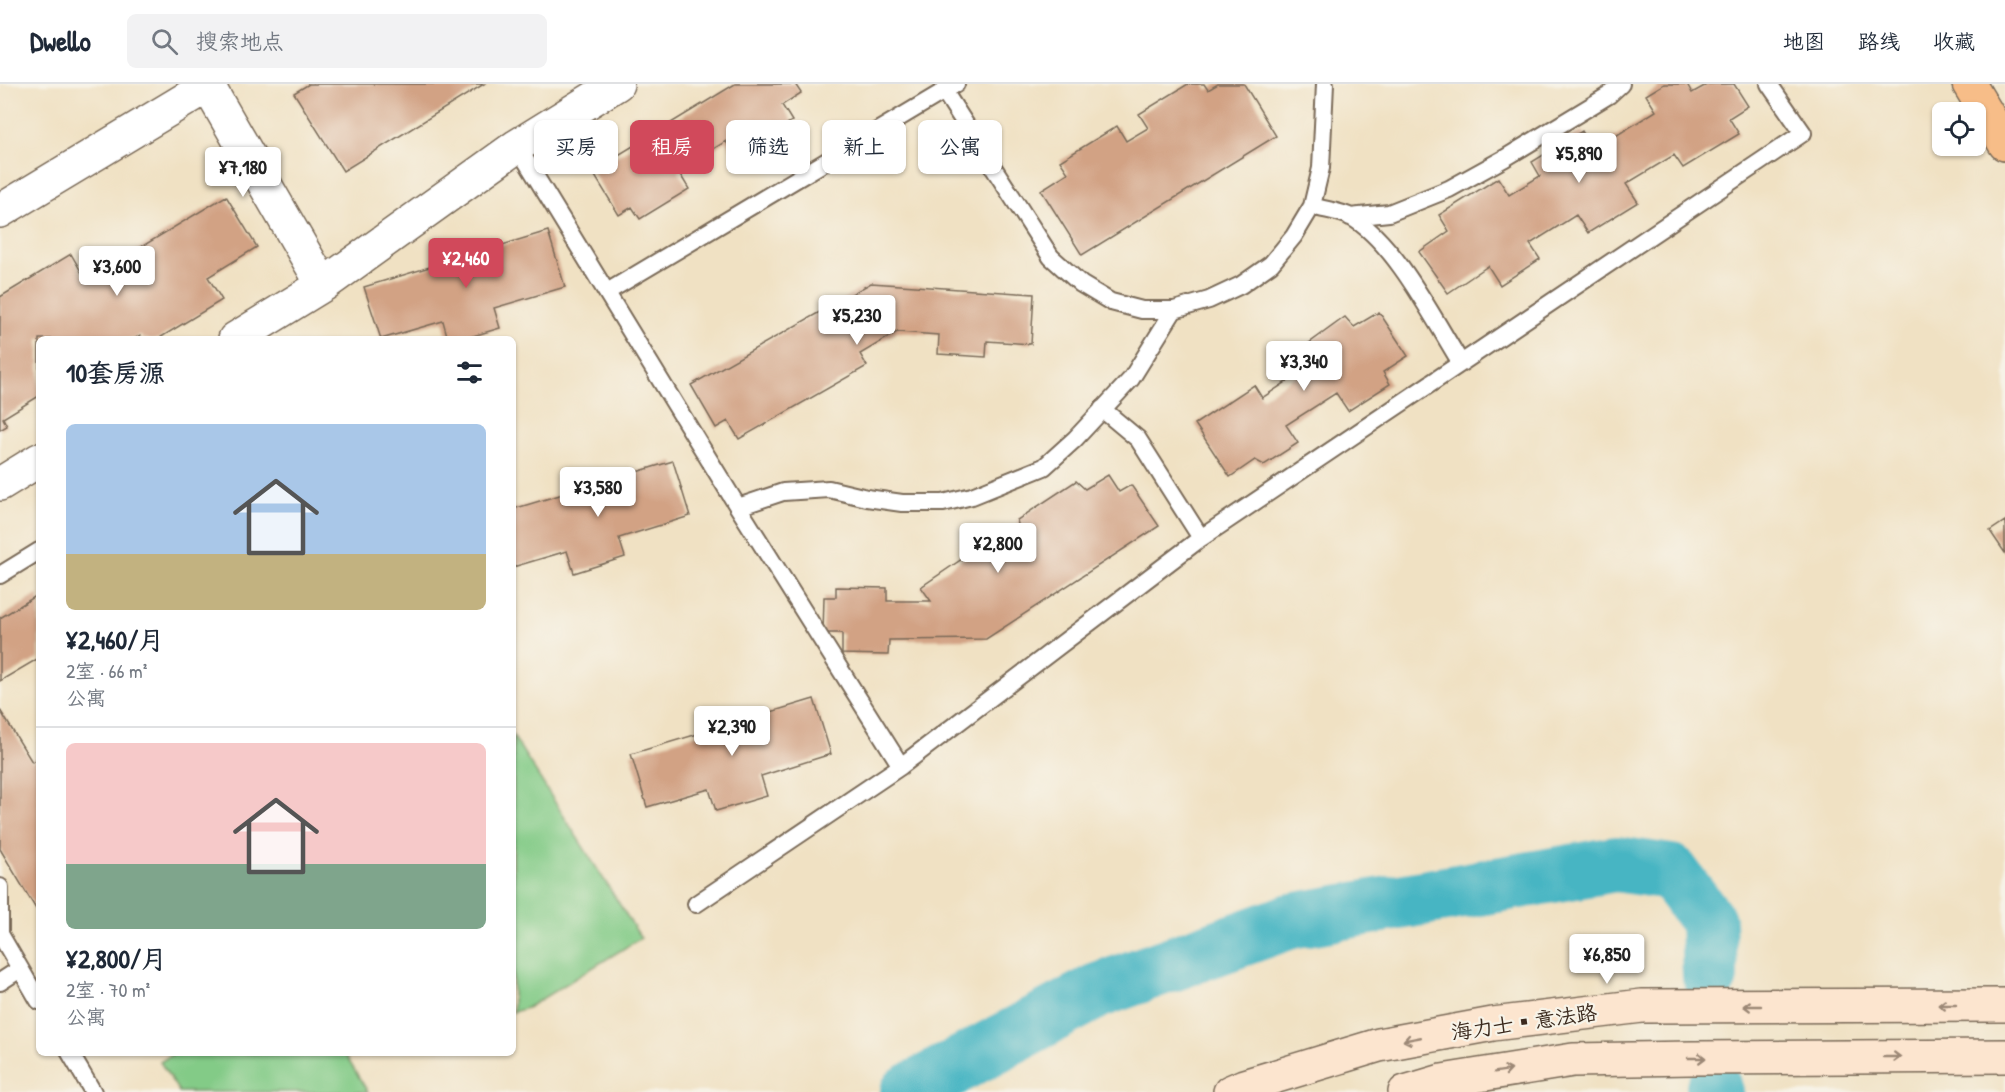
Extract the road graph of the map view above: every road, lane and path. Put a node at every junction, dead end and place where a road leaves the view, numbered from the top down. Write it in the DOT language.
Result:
graph roads {
  1 [pos="617,84"];
  2 [pos="1325,84"];
  3 [pos="1621,84"];
  4 [pos="1770,84"];
  5 [pos="1969,84"];
  6 [pos="209,85"];
  7 [pos="950,88"];
  8 [pos="2005,144"];
  9 [pos="518,146"];
  10 [pos="1312,207"];
  11 [pos="0,211"];
  12 [pos="1350,217"];
  13 [pos="323,285"];
  14 [pos="607,292"];
  15 [pos="1174,310"];
  16 [pos="241,336"];
  17 [pos="1461,363"];
  18 [pos="1102,409"];
  19 [pos="36,462"];
  20 [pos="0,484"];
  21 [pos="738,507"];
  22 [pos="1201,538"];
  23 [pos="36,552"];
  24 [pos="0,575"];
  25 [pos="902,766"];
  26 [pos="0,887"];
  27 [pos="696,904"];
  28 [pos="0,934"];
  29 [pos="20,969"];
  30 [pos="0,982"];
  31 [pos="36,996"];
  32 [pos="2005,1005"];
  33 [pos="71,1056"];
  34 [pos="2005,1056"];
  35 [pos="93,1092"];
  36 [pos="1230,1092"];
  37 [pos="1405,1092"];
  1 -- 9 [label="street"];
  2 -- 10 [label="lane"];
  3 -- 12 [label="lane"];
  4 -- 17 [label="lane"];
  5 -- 8 [label="main road"];
  6 -- 11 [label="street"];
  6 -- 13 [label="street"];
  7 -- 14 [label="lane"];
  7 -- 15 [label="lane"];
  9 -- 13 [label="street"];
  9 -- 14 [label="lane"];
  10 -- 12 [label="lane"];
  10 -- 15 [label="lane"];
  12 -- 17 [label="lane"];
  13 -- 16 [label="street"];
  14 -- 21 [label="lane"];
  15 -- 18 [label="lane"];
  17 -- 22 [label="lane"];
  18 -- 21 [label="lane"];
  18 -- 22 [label="lane"];
  19 -- 20 [label="street"];
  21 -- 25 [label="lane"];
  22 -- 25 [label="lane"];
  23 -- 24 [label="lane"];
  25 -- 27 [label="lane"];
  26 -- 28 [label="lane"];
  28 -- 29 [label="lane"];
  29 -- 30 [label="lane"];
  29 -- 31 [label="lane"];
  32 -- 36 [label="street, 海力士▪意法路, one-way"];
  33 -- 35 [label="lane"];
  37 -- 34 [label="street, one-way"];
}
